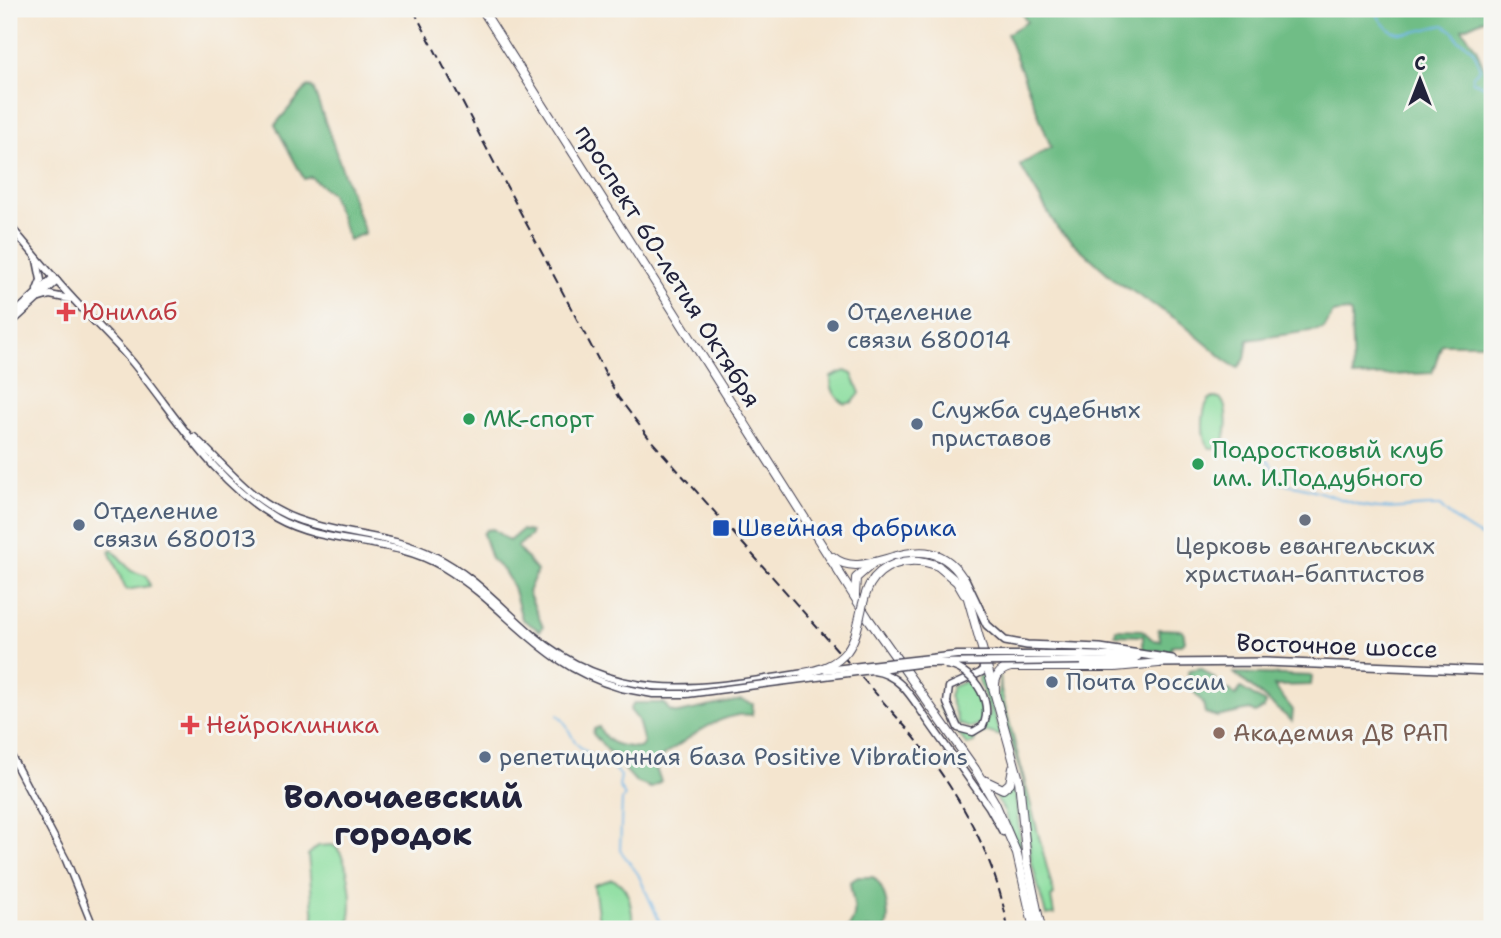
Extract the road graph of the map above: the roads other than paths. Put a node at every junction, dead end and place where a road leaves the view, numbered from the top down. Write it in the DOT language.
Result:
graph roads {
  1 [pos="482,9"];
  2 [pos="9,225"];
  3 [pos="36,256"];
  4 [pos="56,279"];
  5 [pos="37,297"];
  6 [pos="73,299"];
  7 [pos="9,318"];
  8 [pos="9,325"];
  9 [pos="822,545"];
  10 [pos="879,560"];
  11 [pos="954,565"];
  12 [pos="857,599"];
  13 [pos="981,647"];
  14 [pos="1081,658"];
  15 [pos="1160,660"];
  16 [pos="984,662"];
  17 [pos="908,664"];
  18 [pos="850,671"];
  19 [pos="1492,671"];
  20 [pos="804,673"];
  21 [pos="621,686"];
  22 [pos="996,704"];
  23 [pos="9,752"];
  24 [pos="1013,756"];
  25 [pos="975,769"];
  26 [pos="1017,854"];
  27 [pos="94,929"];
  28 [pos="1034,929"];
  29 [pos="1041,929"];
  1 -- 9 [label="highway, проспект 60-летия Октября"];
  2 -- 3 [label="main road"];
  3 -- 4 [label="main road"];
  3 -- 5 [label="main road"];
  4 -- 5 [label="main road"];
  4 -- 6 [label="main road"];
  5 -- 6 [label="main road"];
  5 -- 7 [label="main road"];
  5 -- 8 [label="main road"];
  6 -- 21 [label="main road"];
  9 -- 10 [label="highway, проспект 60-летия Октября"];
  9 -- 12 [label="highway, проспект 60-летия Октября"];
  10 -- 11 [label="highway, проспект 60-летия Октября"];
  10 -- 12 [label="highway"];
  11 -- 13 [label="highway"];
  11 -- 15 [label="main road, Восточное шоссе"];
  12 -- 25 [label="highway, проспект 60-летия Октября"];
  13 -- 16 [label="highway"];
  13 -- 20 [label="highway, bridge"];
  14 -- 15 [label="main road"];
  14 -- 17 [label="main road, bridge"];
  14 -- 20 [label="main road, bridge"];
  15 -- 19 [label="main road, Восточное шоссе"];
  15 -- 22 [label="highway"];
  16 -- 17 [label="main road, bridge"];
  16 -- 22 [label="highway"];
  17 -- 18 [label="main road, bridge"];
  18 -- 21 [label="main road, bridge"];
  18 -- 26 [label="main road, bridge"];
  20 -- 21 [label="main road"];
  22 -- 24 [label="highway"];
  23 -- 27 [label="main road"];
  24 -- 25 [label="highway"];
  24 -- 29 [label="highway"];
  25 -- 26 [label="highway, проспект 60-летия Октября"];
  26 -- 28 [label="highway, проспект 60-летия Октября"];
}
